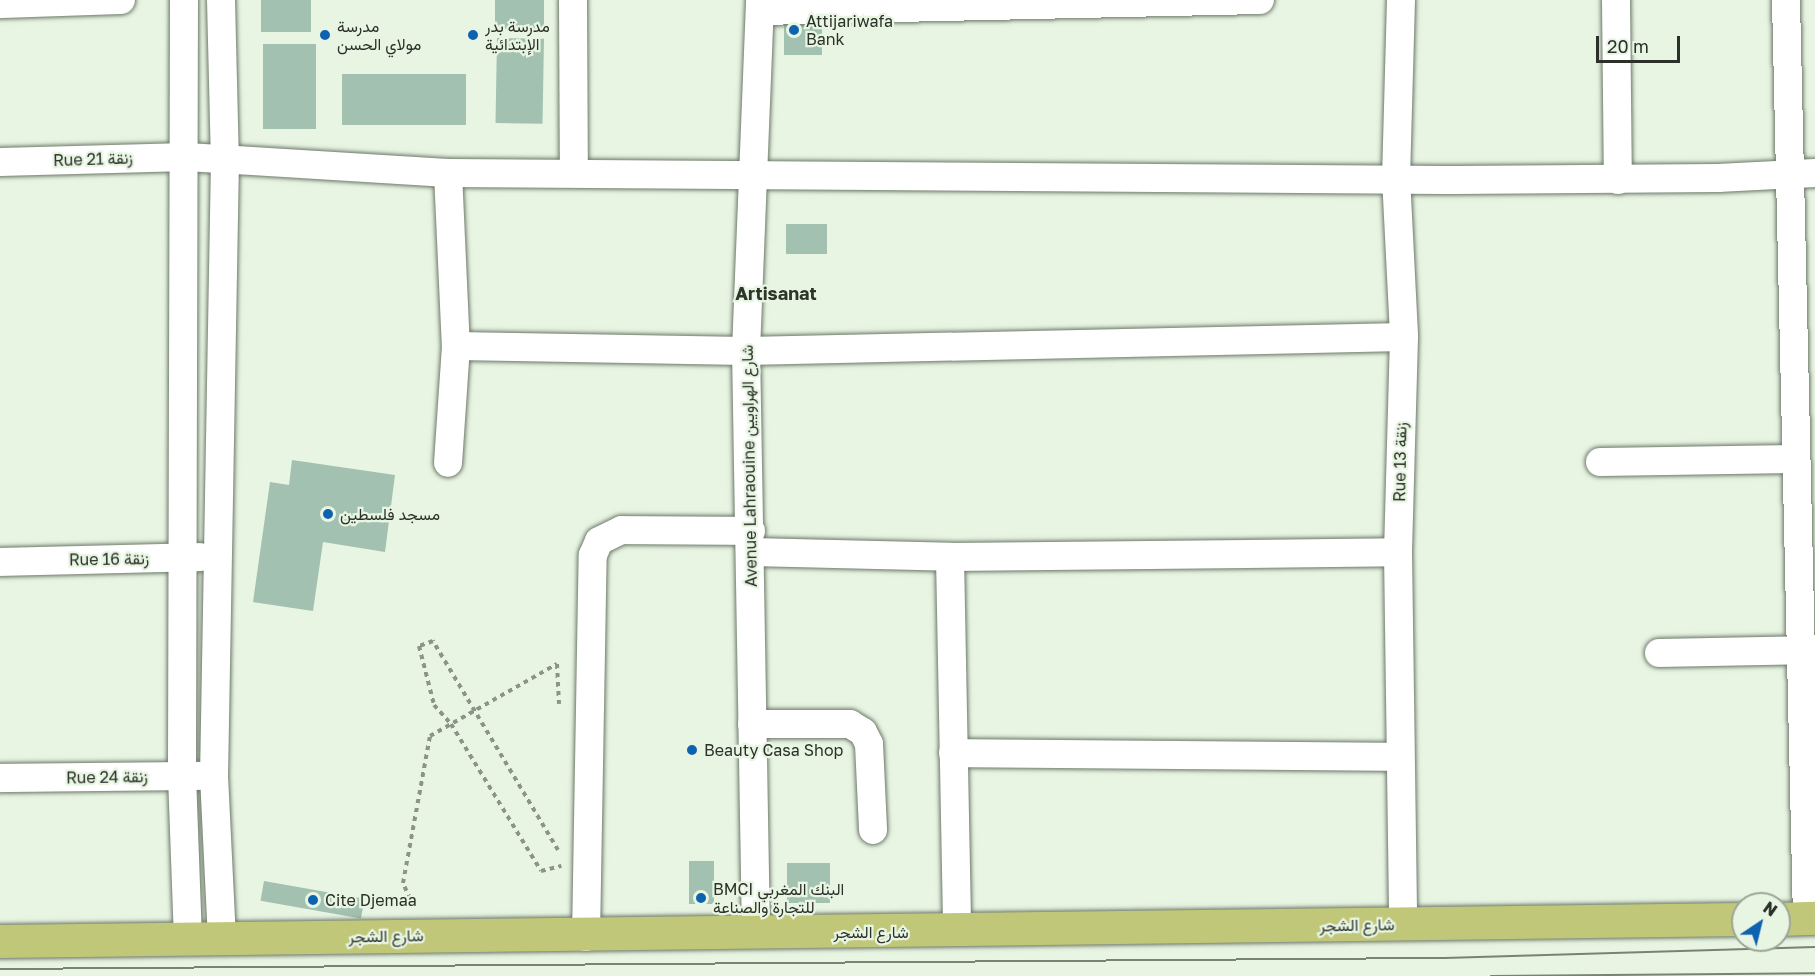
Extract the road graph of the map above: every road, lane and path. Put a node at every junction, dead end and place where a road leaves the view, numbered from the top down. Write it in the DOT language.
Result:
graph roads {
  1 [pos="120,0"];
  2 [pos="184,0"];
  3 [pos="221,0"];
  4 [pos="573,0"];
  5 [pos="1260,0"];
  6 [pos="1401,0"];
  7 [pos="1616,0"];
  8 [pos="1786,0"];
  9 [pos="0,4"];
  10 [pos="760,5"];
  11 [pos="187,157"];
  12 [pos="225,160"];
  13 [pos="0,162"];
  14 [pos="448,173"];
  15 [pos="574,173"];
  16 [pos="753,174"];
  17 [pos="1802,174"];
  18 [pos="1396,177"];
  19 [pos="1618,180"];
  20 [pos="1404,337"];
  21 [pos="456,346"];
  22 [pos="746,351"];
  23 [pos="1804,391"];
  24 [pos="1796,459"];
  25 [pos="1600,462"];
  26 [pos="448,463"];
  27 [pos="751,542"];
  28 [pos="1398,552"];
  29 [pos="218,556"];
  30 [pos="181,557"];
  31 [pos="950,557"];
  32 [pos="0,562"];
  33 [pos="1808,650"];
  34 [pos="1659,653"];
  35 [pos="560,711"];
  36 [pos="472,712"];
  37 [pos="451,724"];
  38 [pos="752,724"];
  39 [pos="953,753"];
  40 [pos="1400,757"];
  41 [pos="182,776"];
  42 [pos="214,776"];
  43 [pos="0,778"];
  44 [pos="873,830"];
  45 [pos="406,913"];
  46 [pos="1800,918"];
  47 [pos="1731,919"];
  48 [pos="1403,924"];
  49 [pos="957,931"];
  50 [pos="756,933"];
  51 [pos="585,937"];
  52 [pos="222,939"];
  53 [pos="188,940"];
  54 [pos="0,941"];
  1 -- 9 [label="street"];
  2 -- 11 [label="street"];
  3 -- 12 [label="street"];
  4 -- 15 [label="street"];
  5 -- 10 [label="street"];
  6 -- 18 [label="street, Rue 13 زنقة"];
  7 -- 19 [label="street"];
  8 -- 17 [label="street"];
  10 -- 16 [label="street, Avenue Lahraouine شارع الهراويين"];
  11 -- 12 [label="street, Rue 21 زنقة"];
  11 -- 13 [label="street, Rue 21 زنقة"];
  11 -- 30 [label="street"];
  12 -- 14 [label="street, Rue 21 زنقة"];
  12 -- 29 [label="street"];
  14 -- 15 [label="street, Rue 21 زنقة"];
  14 -- 21 [label="street"];
  15 -- 16 [label="street, Rue 21 زنقة"];
  16 -- 18 [label="street, Rue 21 زنقة"];
  16 -- 22 [label="street, Avenue Lahraouine شارع الهراويين"];
  17 -- 19 [label="street, Rue 21 زنقة"];
  17 -- 23 [label="street"];
  18 -- 19 [label="street, Rue 21 زنقة"];
  18 -- 20 [label="street, Rue 13 زنقة"];
  20 -- 22 [label="street"];
  20 -- 28 [label="street, Rue 13 زنقة"];
  21 -- 22 [label="street"];
  21 -- 26 [label="street"];
  22 -- 27 [label="street, Avenue Lahraouine شارع الهراويين"];
  23 -- 24 [label="street"];
  24 -- 25 [label="street"];
  24 -- 33 [label="street"];
  27 -- 31 [label="street"];
  27 -- 38 [label="street, Avenue Lahraouine شارع الهراويين"];
  27 -- 51 [label="street"];
  28 -- 31 [label="street"];
  28 -- 40 [label="street, Rue 13 زنقة"];
  29 -- 30 [label="street, Rue 16 زنقة"];
  29 -- 42 [label="street"];
  30 -- 32 [label="street, Rue 16 زنقة"];
  30 -- 41 [label="street"];
  31 -- 39 [label="street"];
  33 -- 34 [label="street"];
  33 -- 46 [label="street"];
  35 -- 36 [label="path"];
  36 -- 37 [label="path"];
  36 -- 37 [label="path"];
  36 -- 37 [label="path"];
  37 -- 45 [label="path"];
  38 -- 44 [label="street"];
  38 -- 50 [label="street, Avenue Lahraouine شارع الهراويين"];
  39 -- 40 [label="street"];
  39 -- 49 [label="street"];
  40 -- 48 [label="street, Rue 13 زنقة"];
  41 -- 42 [label="street, Rue 24 زنقة"];
  41 -- 43 [label="street, Rue 24 زنقة"];
  41 -- 53 [label="street"];
  42 -- 52 [label="street"];
  47 -- 48 [label="main road, شارع الشجر"];
  48 -- 49 [label="main road, شارع الشجر"];
  49 -- 50 [label="main road, شارع الشجر"];
  50 -- 51 [label="main road, شارع الشجر"];
  51 -- 52 [label="main road, شارع الشجر"];
  52 -- 53 [label="main road, شارع الشجر"];
  53 -- 54 [label="main road, شارع الشجر"];
}
